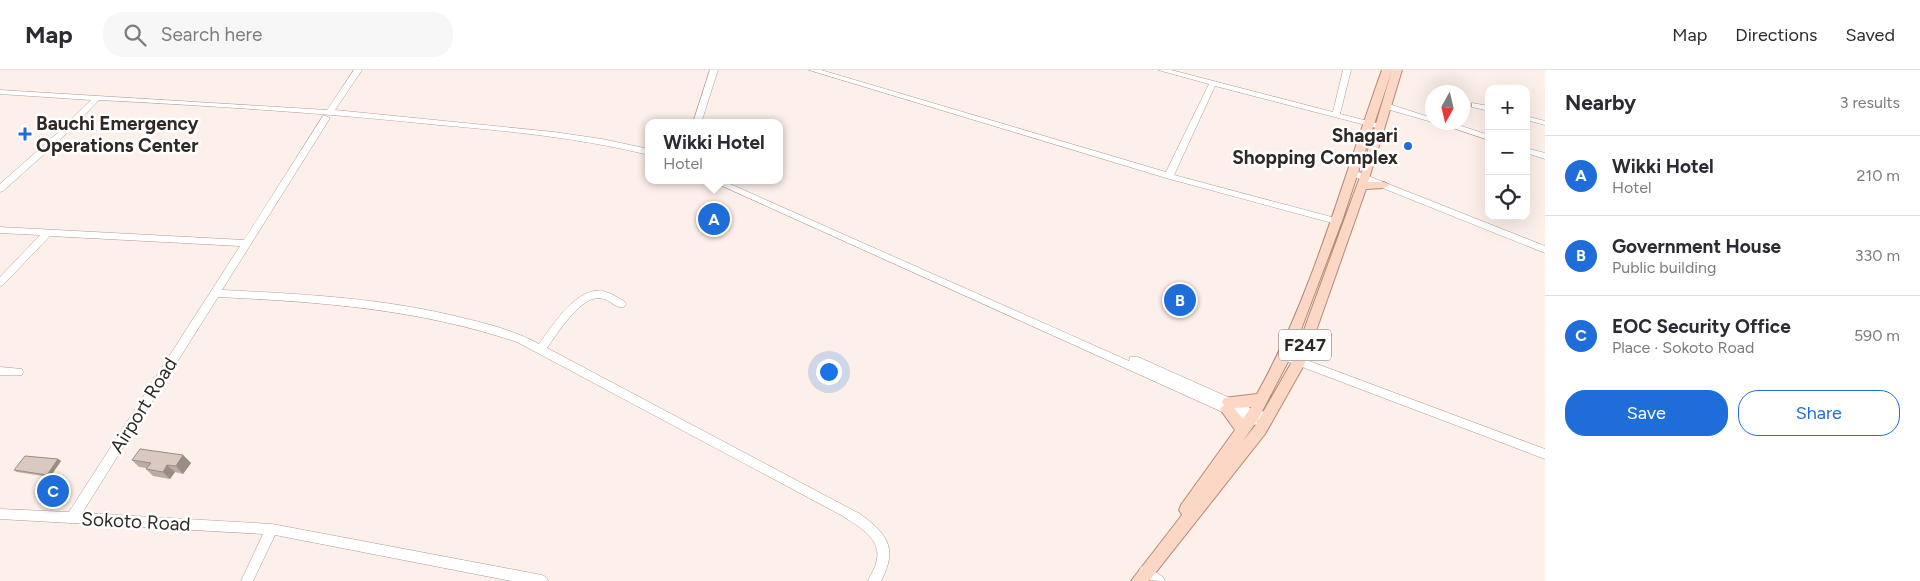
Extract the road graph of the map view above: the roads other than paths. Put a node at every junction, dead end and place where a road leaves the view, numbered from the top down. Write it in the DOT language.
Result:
graph roads {
  1 [pos="358,70"];
  2 [pos="714,70"];
  3 [pos="813,70"];
  4 [pos="1162,70"];
  5 [pos="1347,70"];
  6 [pos="1387,70"];
  7 [pos="1397,70"];
  8 [pos="1212,83"];
  9 [pos="0,92"];
  10 [pos="0,97"];
  11 [pos="95,100"];
  12 [pos="1475,105"];
  13 [pos="1386,106"];
  14 [pos="1485,108"];
  15 [pos="328,115"];
  16 [pos="1336,115"];
  17 [pos="1425,118"];
  18 [pos="698,119"];
  19 [pos="1530,119"];
  20 [pos="1368,123"];
  21 [pos="1545,123"];
  22 [pos="1381,127"];
  23 [pos="1464,130"];
  24 [pos="1485,137"];
  25 [pos="1530,151"];
  26 [pos="645,153"];
  27 [pos="1545,156"];
  28 [pos="1169,176"];
  29 [pos="1360,179"];
  30 [pos="722,184"];
  31 [pos="735,184"];
  32 [pos="1384,185"];
  33 [pos="0,189"];
  34 [pos="1336,221"];
  35 [pos="0,230"];
  36 [pos="47,233"];
  37 [pos="245,243"];
  38 [pos="1545,250"];
  39 [pos="0,283"];
  40 [pos="214,293"];
  41 [pos="621,304"];
  42 [pos="540,348"];
  43 [pos="1285,356"];
  44 [pos="1299,361"];
  45 [pos="0,371"];
  46 [pos="18,372"];
  47 [pos="1262,399"];
  48 [pos="1228,406"];
  49 [pos="1269,415"];
  50 [pos="1252,417"];
  51 [pos="1242,431"];
  52 [pos="1259,433"];
  53 [pos="1545,454"];
  54 [pos="0,514"];
  55 [pos="72,518"];
  56 [pos="272,529"];
  57 [pos="1140,578"];
  58 [pos="247,581"];
  59 [pos="542,581"];
  60 [pos="874,581"];
  61 [pos="1159,581"];
  1 -- 15 [label="street, Airport Road"];
  2 -- 18 [label="street"];
  3 -- 28 [label="street"];
  4 -- 8 [label="street"];
  5 -- 16 [label="street"];
  6 -- 20 [label="main road, F247"];
  7 -- 13 [label="main road, F247"];
  8 -- 16 [label="street"];
  8 -- 28 [label="street"];
  9 -- 11 [label="street"];
  10 -- 11 [label="street"];
  11 -- 15 [label="street"];
  11 -- 33 [label="street"];
  12 -- 14 [label="street"];
  13 -- 17 [label="street"];
  13 -- 22 [label="main road, F247"];
  15 -- 26 [label="street"];
  15 -- 37 [label="street, Airport Road"];
  16 -- 20 [label="street"];
  19 -- 21 [label="street"];
  20 -- 22 [label="street"];
  20 -- 29 [label="main road, F247"];
  22 -- 29 [label="main road, F247"];
  23 -- 24 [label="street"];
  25 -- 27 [label="street"];
  28 -- 34 [label="street"];
  29 -- 32 [label="main road"];
  29 -- 34 [label="main road, F247"];
  29 -- 44 [label="main road, F247"];
  30 -- 48 [label="street"];
  31 -- 48 [label="street"];
  32 -- 38 [label="street"];
  34 -- 43 [label="main road, F247"];
  35 -- 36 [label="street"];
  36 -- 37 [label="street"];
  36 -- 39 [label="street"];
  37 -- 40 [label="street, Airport Road"];
  40 -- 42 [label="street"];
  40 -- 55 [label="street, Airport Road"];
  41 -- 42 [label="street"];
  42 -- 60 [label="street"];
  43 -- 44 [label="street"];
  43 -- 47 [label="main road, F247"];
  44 -- 49 [label="main road, F247"];
  44 -- 53 [label="street"];
  45 -- 46 [label="street"];
  47 -- 48 [label="main road"];
  47 -- 50 [label="main road, F247"];
  48 -- 50 [label="street"];
  48 -- 51 [label="main road"];
  49 -- 50 [label="street"];
  49 -- 52 [label="main road, F247"];
  50 -- 51 [label="main road, F247"];
  50 -- 52 [label="street"];
  51 -- 57 [label="main road, F247"];
  52 -- 57 [label="main road, F247"];
  54 -- 55 [label="street, Sokoto Road"];
  55 -- 56 [label="street, Sokoto Road"];
  56 -- 58 [label="street"];
  56 -- 59 [label="street, Sokoto Road"];
  57 -- 61 [label="street"];
}
